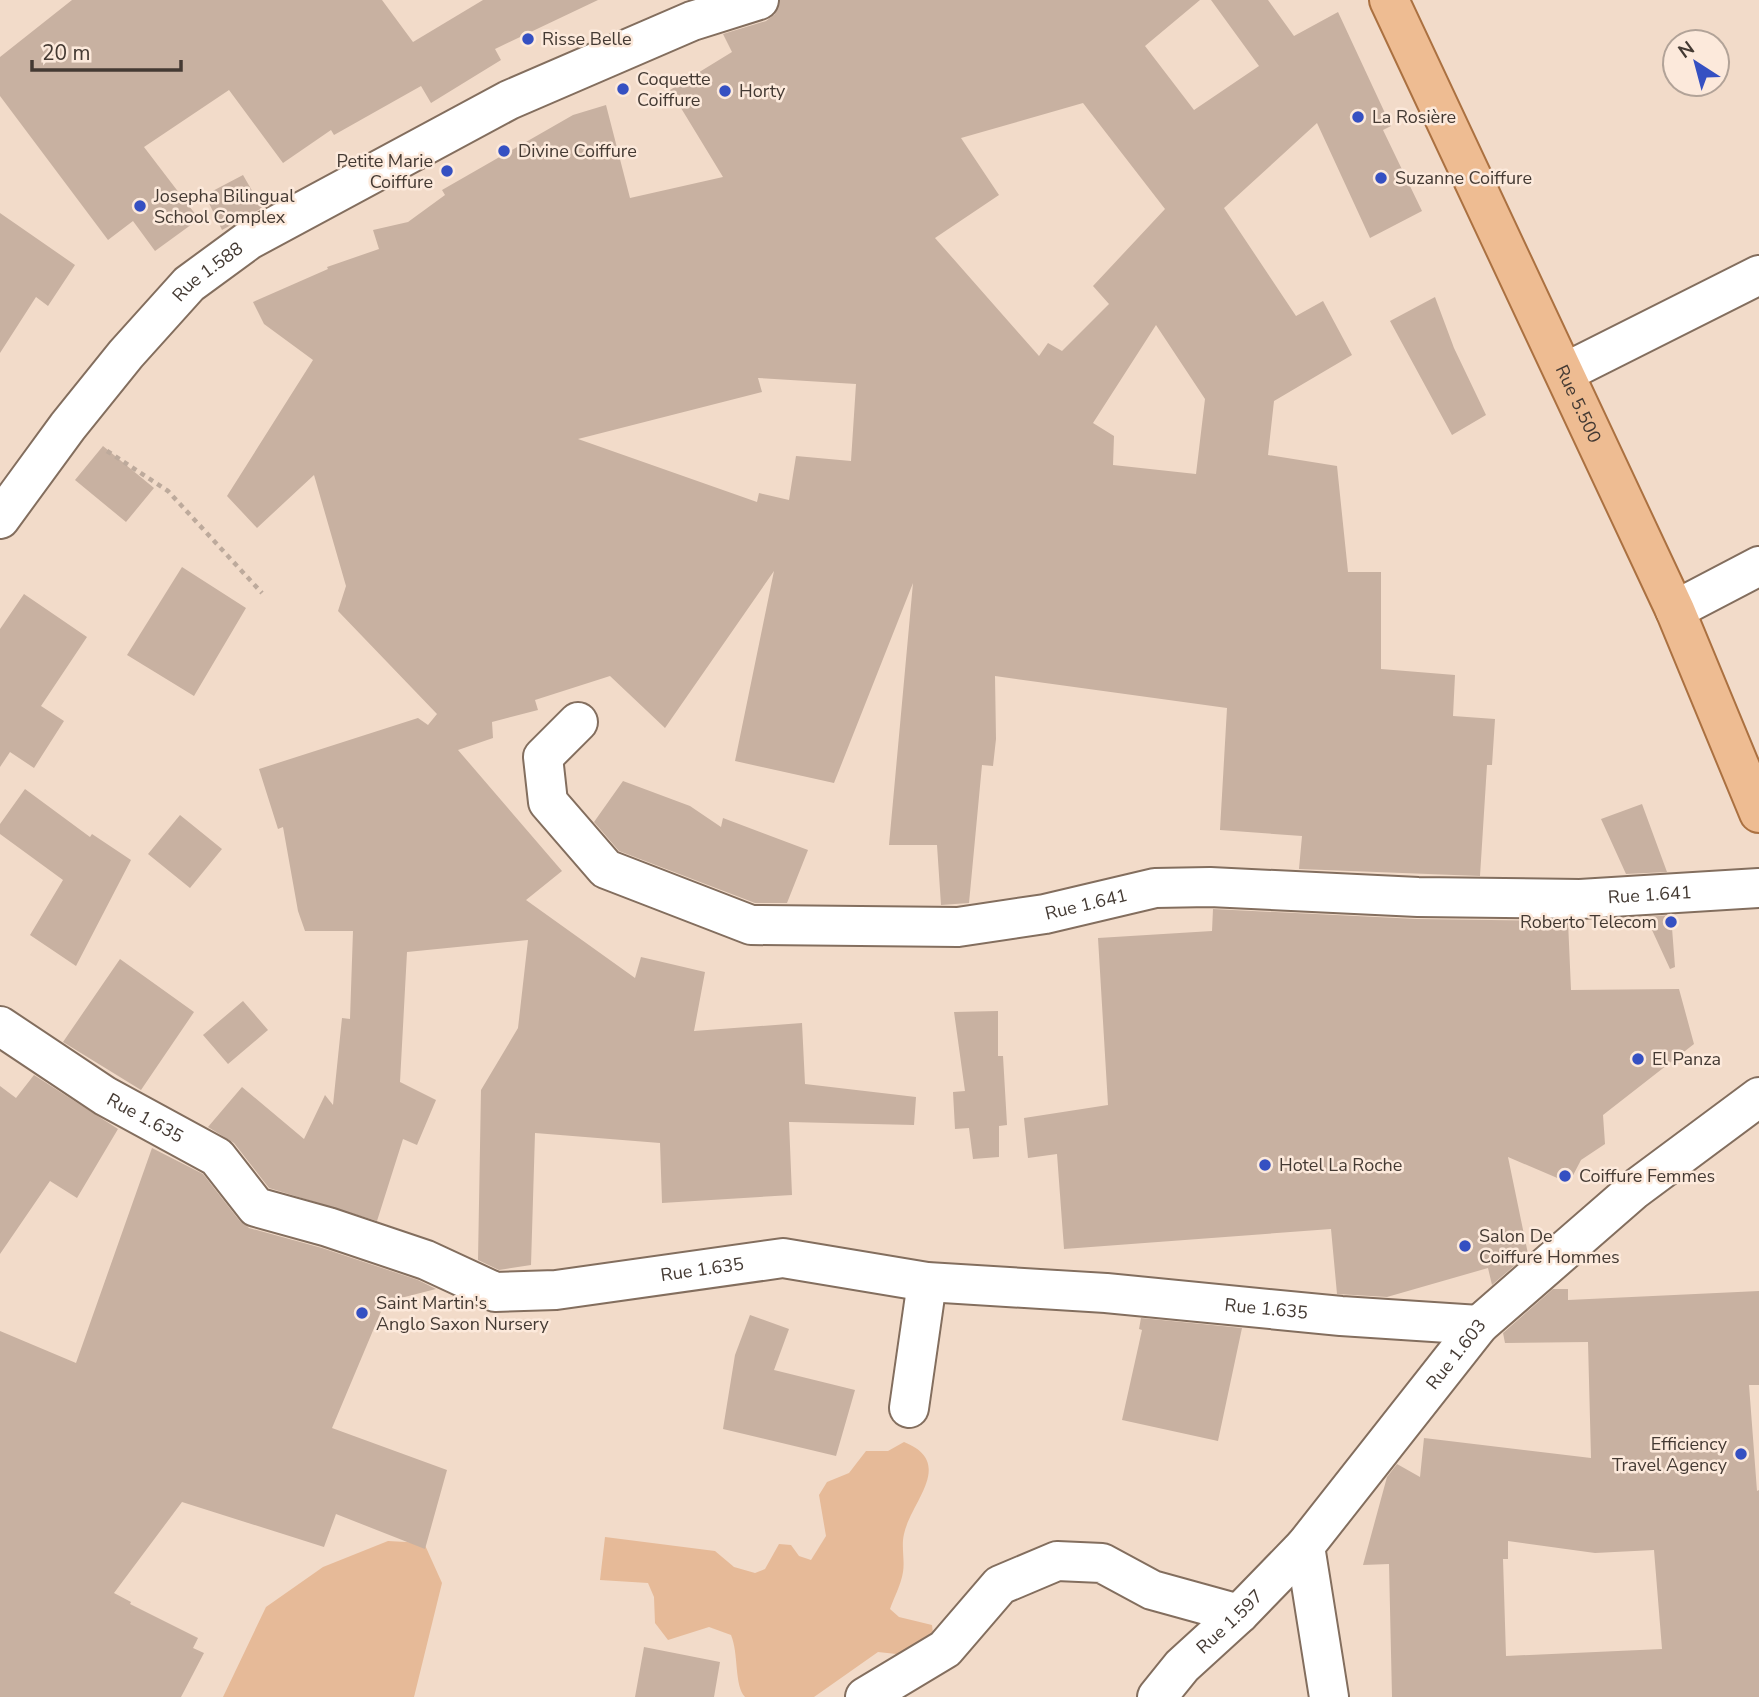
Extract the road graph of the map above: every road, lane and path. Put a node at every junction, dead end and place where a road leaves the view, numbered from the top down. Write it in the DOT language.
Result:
graph roads {
  1 [pos="759,0"];
  2 [pos="1390,0"];
  3 [pos="688,11"];
  4 [pos="1759,275"];
  5 [pos="1566,372"];
  6 [pos="68,426"];
  7 [pos="0,519"];
  8 [pos="1759,566"];
  9 [pos="262,593"];
  10 [pos="1675,610"];
  11 [pos="578,722"];
  12 [pos="1759,813"];
  13 [pos="1759,888"];
  14 [pos="0,1026"];
  15 [pos="1759,1097"];
  16 [pos="927,1282"];
  17 [pos="1479,1325"];
  18 [pos="909,1408"];
  19 [pos="1305,1546"];
  20 [pos="1239,1614"];
  21 [pos="865,1697"];
  22 [pos="1157,1697"];
  23 [pos="1329,1697"];
  1 -- 3 [label="street, Rue 1.588"];
  2 -- 5 [label="main road, Rue 5.500"];
  3 -- 6 [label="street, Rue 1.588"];
  4 -- 5 [label="street"];
  5 -- 10 [label="main road, Rue 5.500"];
  6 -- 7 [label="street, Rue 1.588"];
  6 -- 9 [label="path"];
  8 -- 10 [label="street"];
  10 -- 12 [label="main road, Rue 5.500"];
  11 -- 13 [label="street, Rue 1.641"];
  14 -- 16 [label="street, Rue 1.635"];
  15 -- 17 [label="street, Rue 1.603"];
  16 -- 17 [label="street, Rue 1.635"];
  16 -- 18 [label="street"];
  17 -- 19 [label="street, Rue 1.603"];
  19 -- 20 [label="street, Rue 1.597"];
  19 -- 23 [label="street"];
  20 -- 21 [label="street"];
  20 -- 22 [label="street, Rue 1.597"];
}
